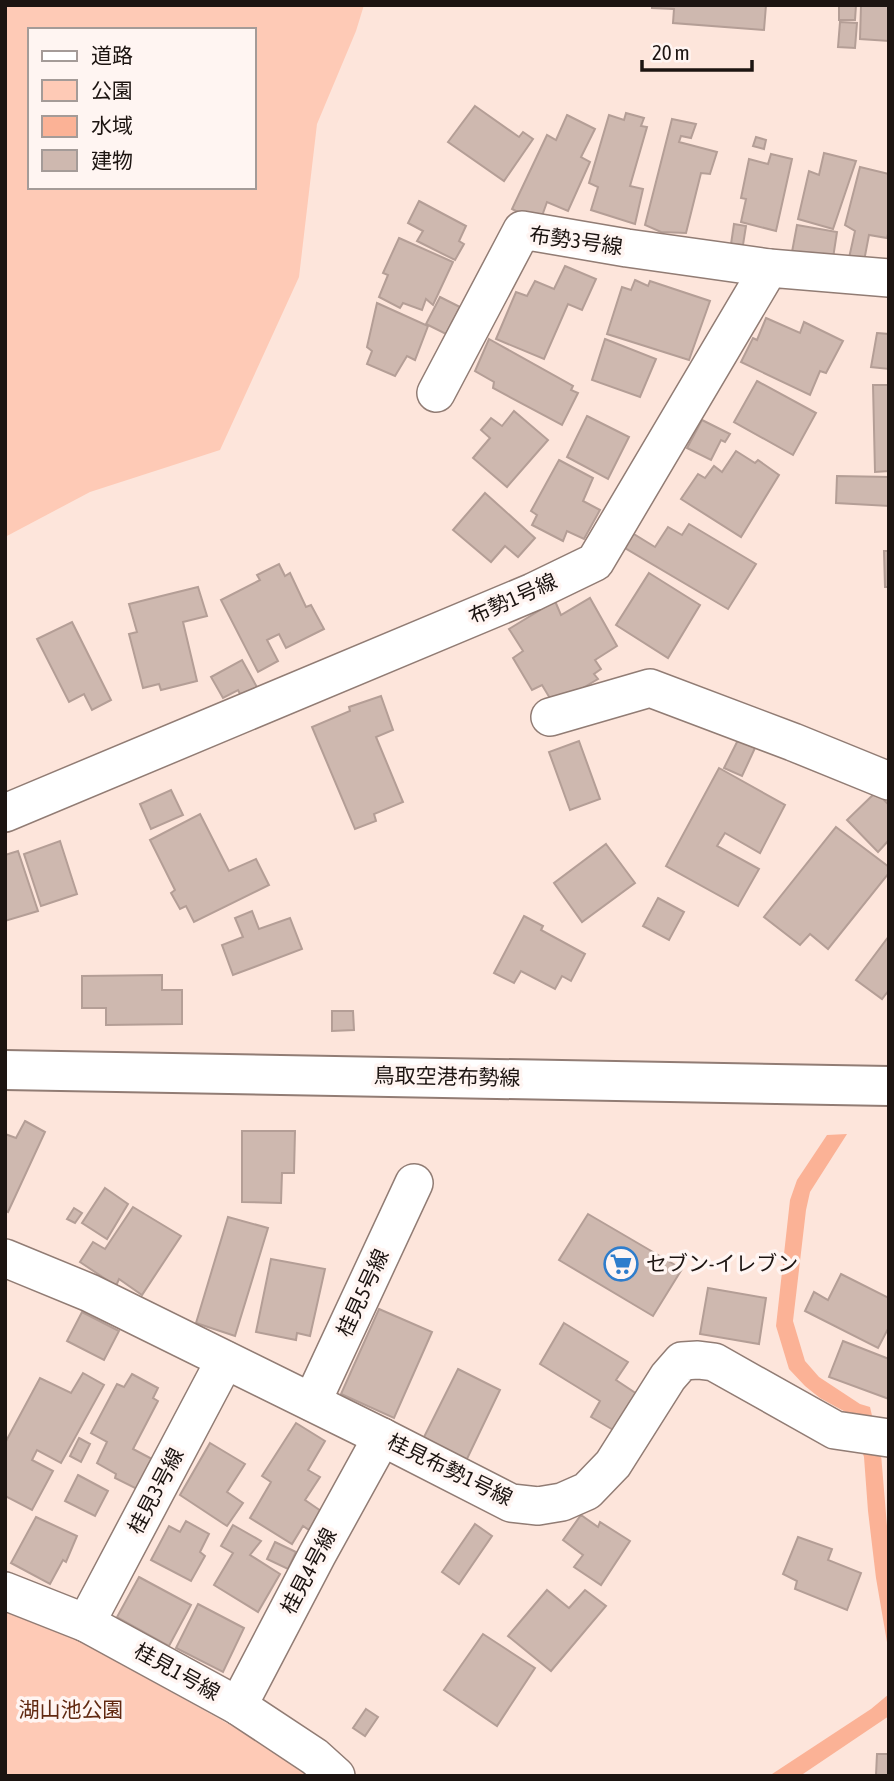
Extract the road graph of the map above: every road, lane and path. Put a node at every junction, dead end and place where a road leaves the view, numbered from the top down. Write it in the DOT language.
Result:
graph roads {
  1 [pos="769,268"];
  2 [pos="889,278"];
  3 [pos="436,393"];
  4 [pos="550,717"];
  5 [pos="889,781"];
  6 [pos="5,813"];
  7 [pos="5,1070"];
  8 [pos="889,1086"];
  9 [pos="414,1183"];
  10 [pos="5,1258"];
  11 [pos="225,1360"];
  12 [pos="312,1402"];
  13 [pos="382,1437"];
  14 [pos="889,1438"];
  15 [pos="5,1591"];
  16 [pos="86,1623"];
  17 [pos="239,1706"];
  18 [pos="336,1776"];
  1 -- 2 [label="street"];
  1 -- 3 [label="street, 布勢3号線"];
  1 -- 6 [label="street, 布勢1号線"];
  4 -- 5 [label="street"];
  7 -- 8 [label="main road, 鳥取空港布勢線"];
  9 -- 12 [label="street, 桂見5号線"];
  10 -- 11 [label="street, 桂見布勢1号線"];
  11 -- 12 [label="street, 桂見布勢1号線"];
  11 -- 16 [label="street, 桂見3号線"];
  12 -- 13 [label="street, 桂見布勢1号線"];
  13 -- 14 [label="street, 桂見布勢1号線"];
  13 -- 17 [label="street, 桂見4号線"];
  15 -- 16 [label="street, 桂見1号線"];
  16 -- 17 [label="street, 桂見1号線"];
  17 -- 18 [label="street, 桂見1号線"];
}
